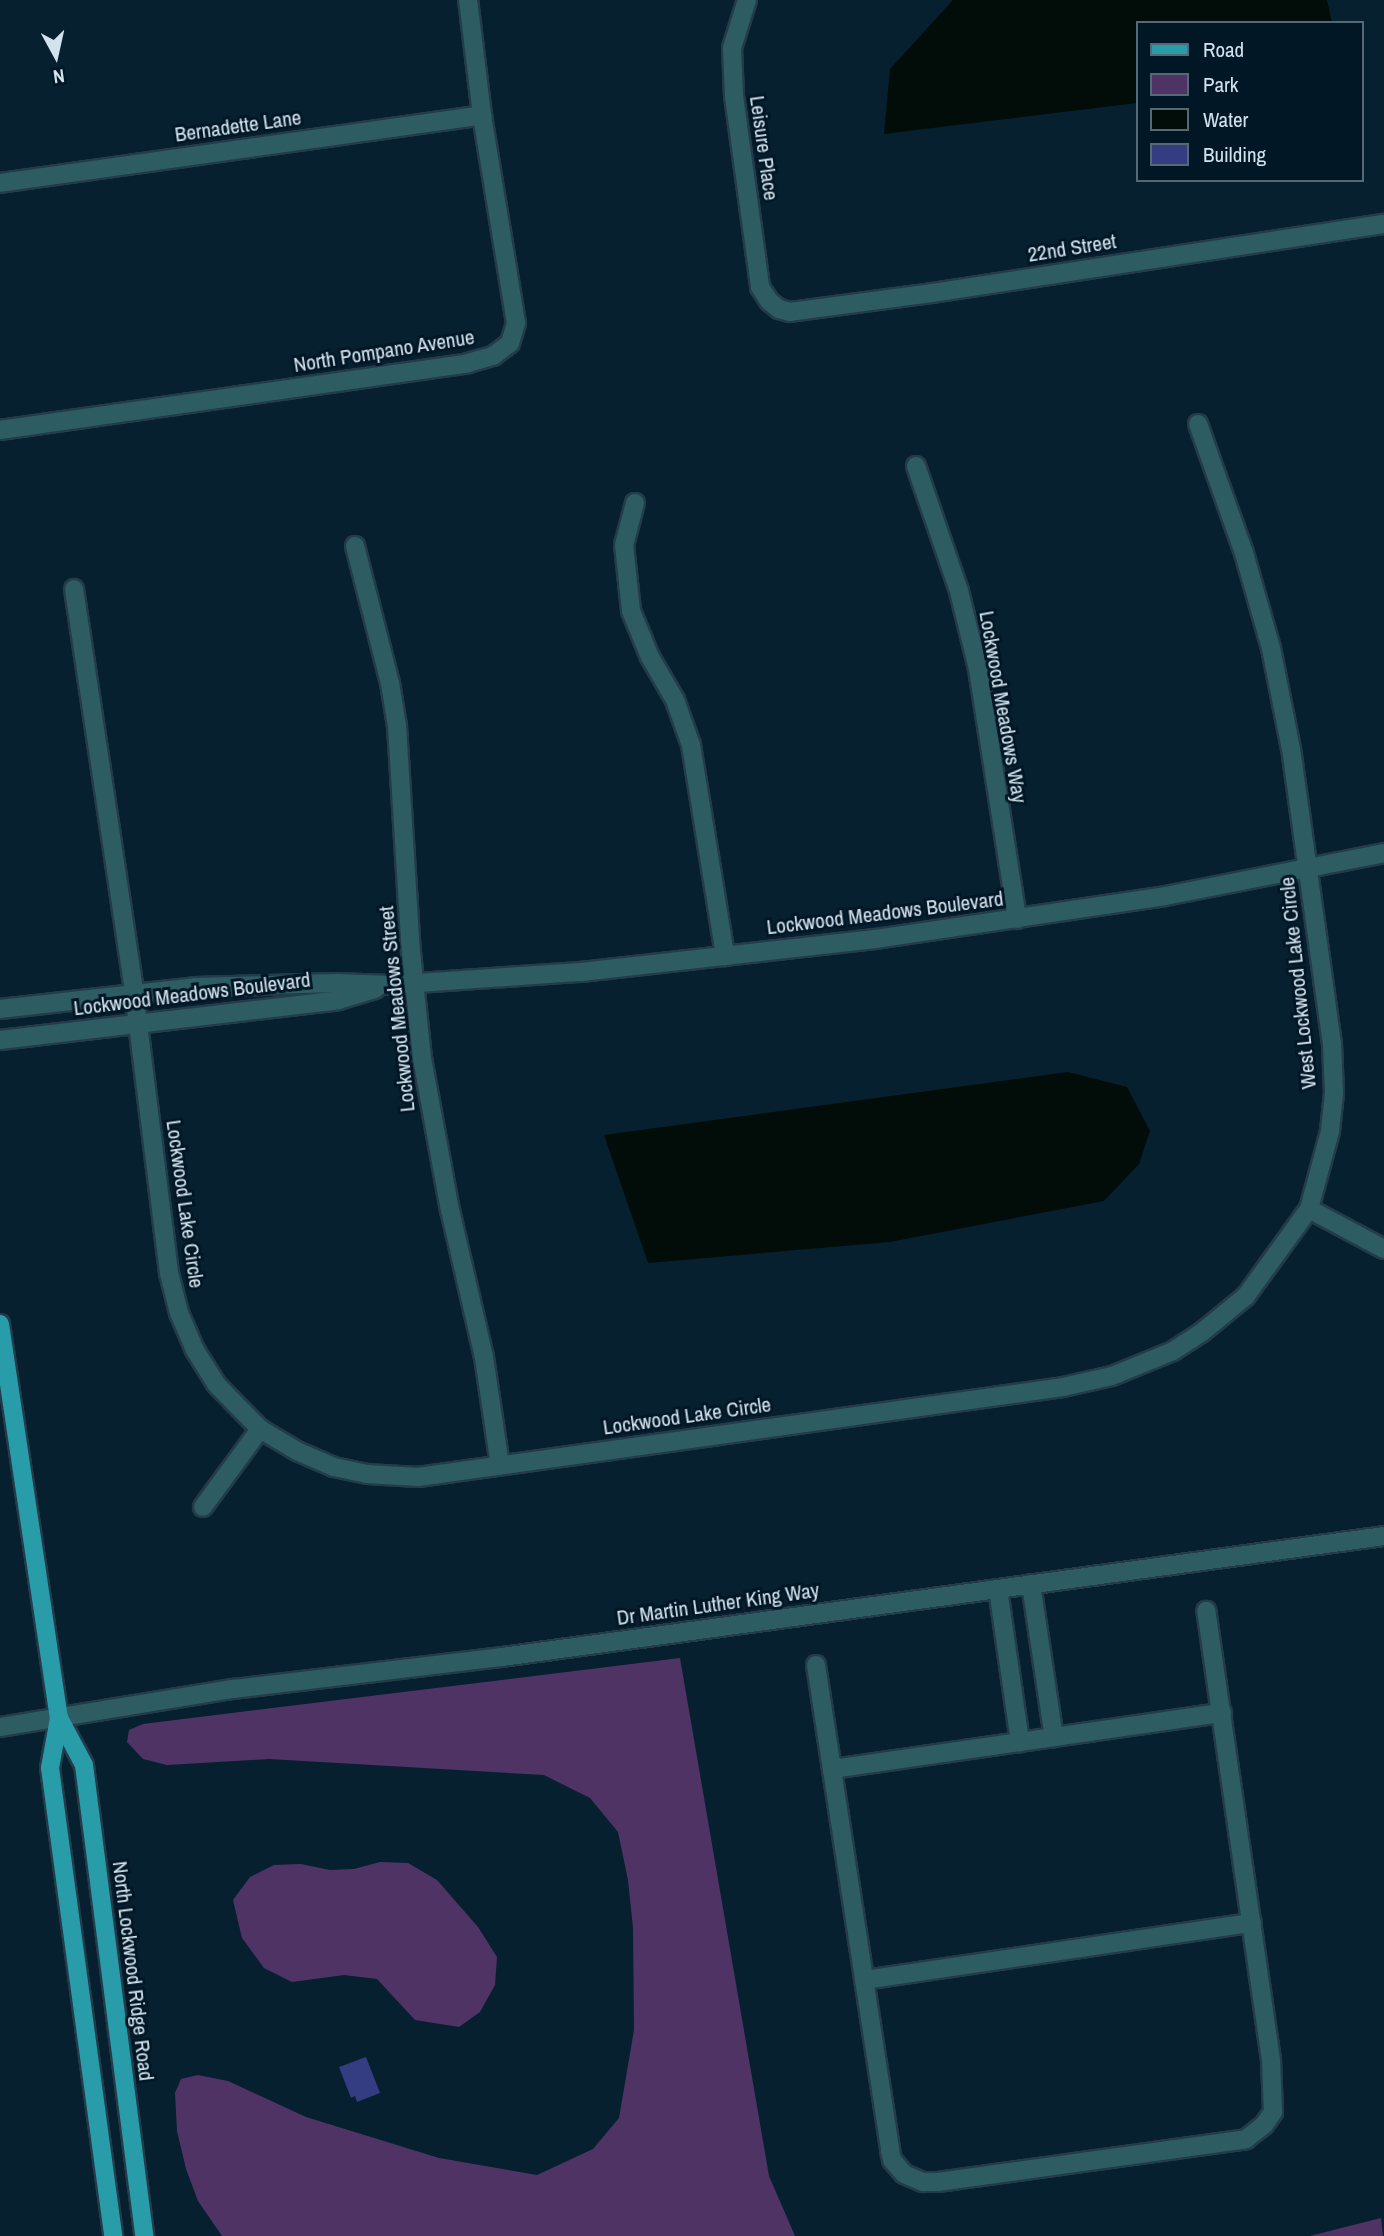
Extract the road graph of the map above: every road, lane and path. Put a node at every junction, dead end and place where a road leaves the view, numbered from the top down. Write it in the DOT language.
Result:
graph roads {
  1 [pos="468,0"];
  2 [pos="747,0"];
  3 [pos="482,115"];
  4 [pos="0,183"];
  5 [pos="1384,224"];
  6 [pos="769,301"];
  7 [pos="1198,424"];
  8 [pos="0,430"];
  9 [pos="916,466"];
  10 [pos="635,503"];
  11 [pos="355,546"];
  12 [pos="75,589"];
  13 [pos="1384,853"];
  14 [pos="1308,869"];
  15 [pos="1017,919"];
  16 [pos="724,956"];
  17 [pos="415,983"];
  18 [pos="388,985"];
  19 [pos="134,992"];
  20 [pos="0,1009"];
  21 [pos="138,1022"];
  22 [pos="0,1040"];
  23 [pos="1309,1209"];
  24 [pos="1384,1249"];
  25 [pos="0,1324"];
  26 [pos="997,1396"];
  27 [pos="260,1429"];
  28 [pos="500,1465"];
  29 [pos="203,1507"];
  30 [pos="1384,1536"];
  31 [pos="1031,1584"];
  32 [pos="998,1589"];
  33 [pos="1206,1611"];
  34 [pos="816,1665"];
  35 [pos="1222,1713"];
  36 [pos="59,1717"];
  37 [pos="0,1727"];
  38 [pos="1054,1737"];
  39 [pos="1020,1742"];
  40 [pos="832,1769"];
  41 [pos="1252,1923"];
  42 [pos="864,1980"];
  43 [pos="113,2236"];
  44 [pos="144,2236"];
  1 -- 3 [label="street, North Pompano Avenue"];
  2 -- 6 [label="street, Leisure Place"];
  3 -- 4 [label="street, Bernadette Lane"];
  3 -- 8 [label="street, North Pompano Avenue"];
  5 -- 6 [label="street, 22nd Street"];
  7 -- 14 [label="street, West Lockwood Lake Circle"];
  9 -- 15 [label="street, Lockwood Meadows Way"];
  10 -- 16 [label="street"];
  11 -- 17 [label="street, Lockwood Meadows Street"];
  12 -- 19 [label="street, Lockwood Lake Circle"];
  13 -- 14 [label="street, Lockwood Meadows Boulevard"];
  14 -- 15 [label="street, Lockwood Meadows Boulevard"];
  14 -- 23 [label="street, West Lockwood Lake Circle"];
  15 -- 16 [label="street, Lockwood Meadows Boulevard"];
  16 -- 17 [label="street, Lockwood Meadows Boulevard"];
  17 -- 18 [label="street, Lockwood Meadows Boulevard"];
  17 -- 28 [label="street, Lockwood Meadows Street"];
  18 -- 19 [label="street, Lockwood Meadows Boulevard"];
  18 -- 21 [label="street, Lockwood Meadows Boulevard"];
  19 -- 20 [label="street, Lockwood Meadows Boulevard"];
  19 -- 21 [label="street, Lockwood Lake Circle"];
  21 -- 22 [label="street, Lockwood Meadows Boulevard"];
  21 -- 27 [label="street, Lockwood Lake Circle"];
  23 -- 24 [label="street"];
  23 -- 26 [label="street, West Lockwood Lake Circle"];
  25 -- 36 [label="main road, North Lockwood Ridge Road"];
  26 -- 28 [label="street, Lockwood Lake Circle"];
  27 -- 28 [label="street, Lockwood Lake Circle"];
  27 -- 29 [label="street"];
  30 -- 31 [label="street, Dr Martin Luther King Way"];
  31 -- 32 [label="street, Dr Martin Luther King Way"];
  31 -- 38 [label="street"];
  32 -- 36 [label="street, Dr Martin Luther King Way"];
  32 -- 39 [label="street"];
  33 -- 35 [label="street"];
  34 -- 40 [label="street"];
  35 -- 38 [label="street"];
  35 -- 41 [label="street"];
  36 -- 37 [label="street, Dr Martin Luther King Way"];
  36 -- 43 [label="main road, North Lockwood Ridge Road"];
  36 -- 44 [label="main road, North Lockwood Ridge Road"];
  38 -- 39 [label="street"];
  39 -- 40 [label="street"];
  40 -- 42 [label="street"];
  41 -- 42 [label="street"];
  41 -- 42 [label="street"];
}
